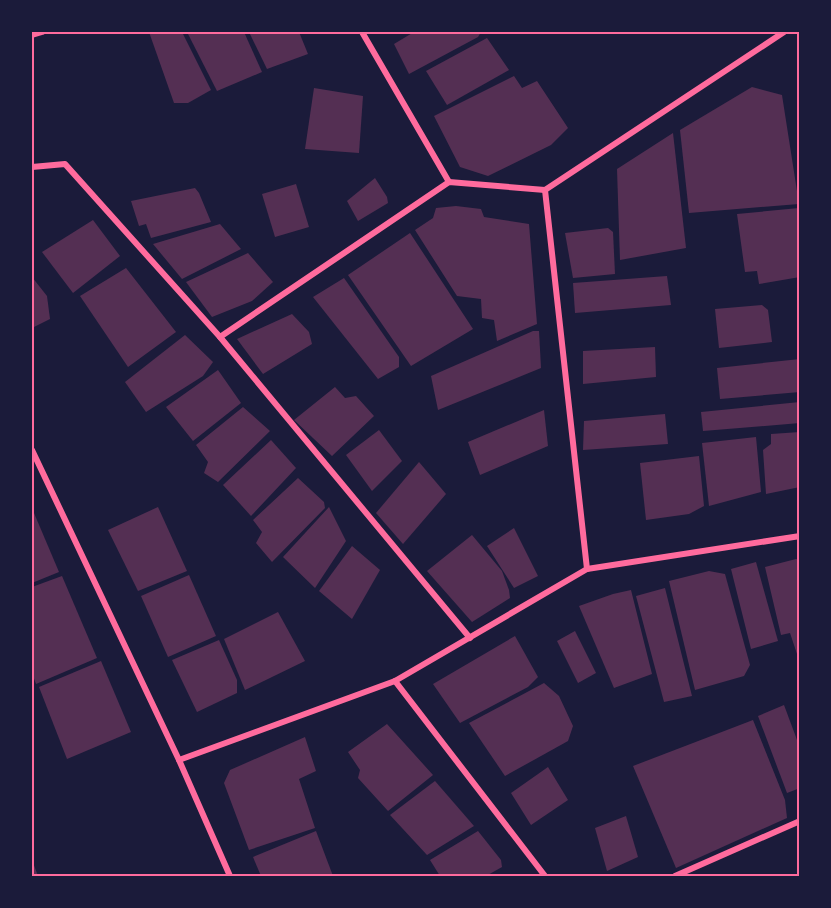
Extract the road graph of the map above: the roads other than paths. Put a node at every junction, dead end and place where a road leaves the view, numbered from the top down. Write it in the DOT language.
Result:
graph roads {
  1 [pos="42,32"];
  2 [pos="363,32"];
  3 [pos="784,32"];
  4 [pos="32,35"];
  5 [pos="32,167"];
  6 [pos="449,182"];
  7 [pos="545,190"];
  8 [pos="220,337"];
  9 [pos="32,450"];
  10 [pos="800,536"];
  11 [pos="587,569"];
  12 [pos="470,638"];
  13 [pos="395,681"];
  14 [pos="179,760"];
  15 [pos="800,821"];
  16 [pos="230,876"];
  17 [pos="545,876"];
  18 [pos="675,876"];
  1 -- 4 [label="street"];
  2 -- 6 [label="street"];
  3 -- 7 [label="street"];
  5 -- 8 [label="street"];
  6 -- 7 [label="street"];
  6 -- 8 [label="street"];
  7 -- 11 [label="street"];
  8 -- 12 [label="street"];
  9 -- 14 [label="street"];
  10 -- 11 [label="street"];
  11 -- 12 [label="street"];
  12 -- 13 [label="street"];
  13 -- 14 [label="street"];
  13 -- 17 [label="street"];
  14 -- 16 [label="street"];
  15 -- 18 [label="street"];
}
